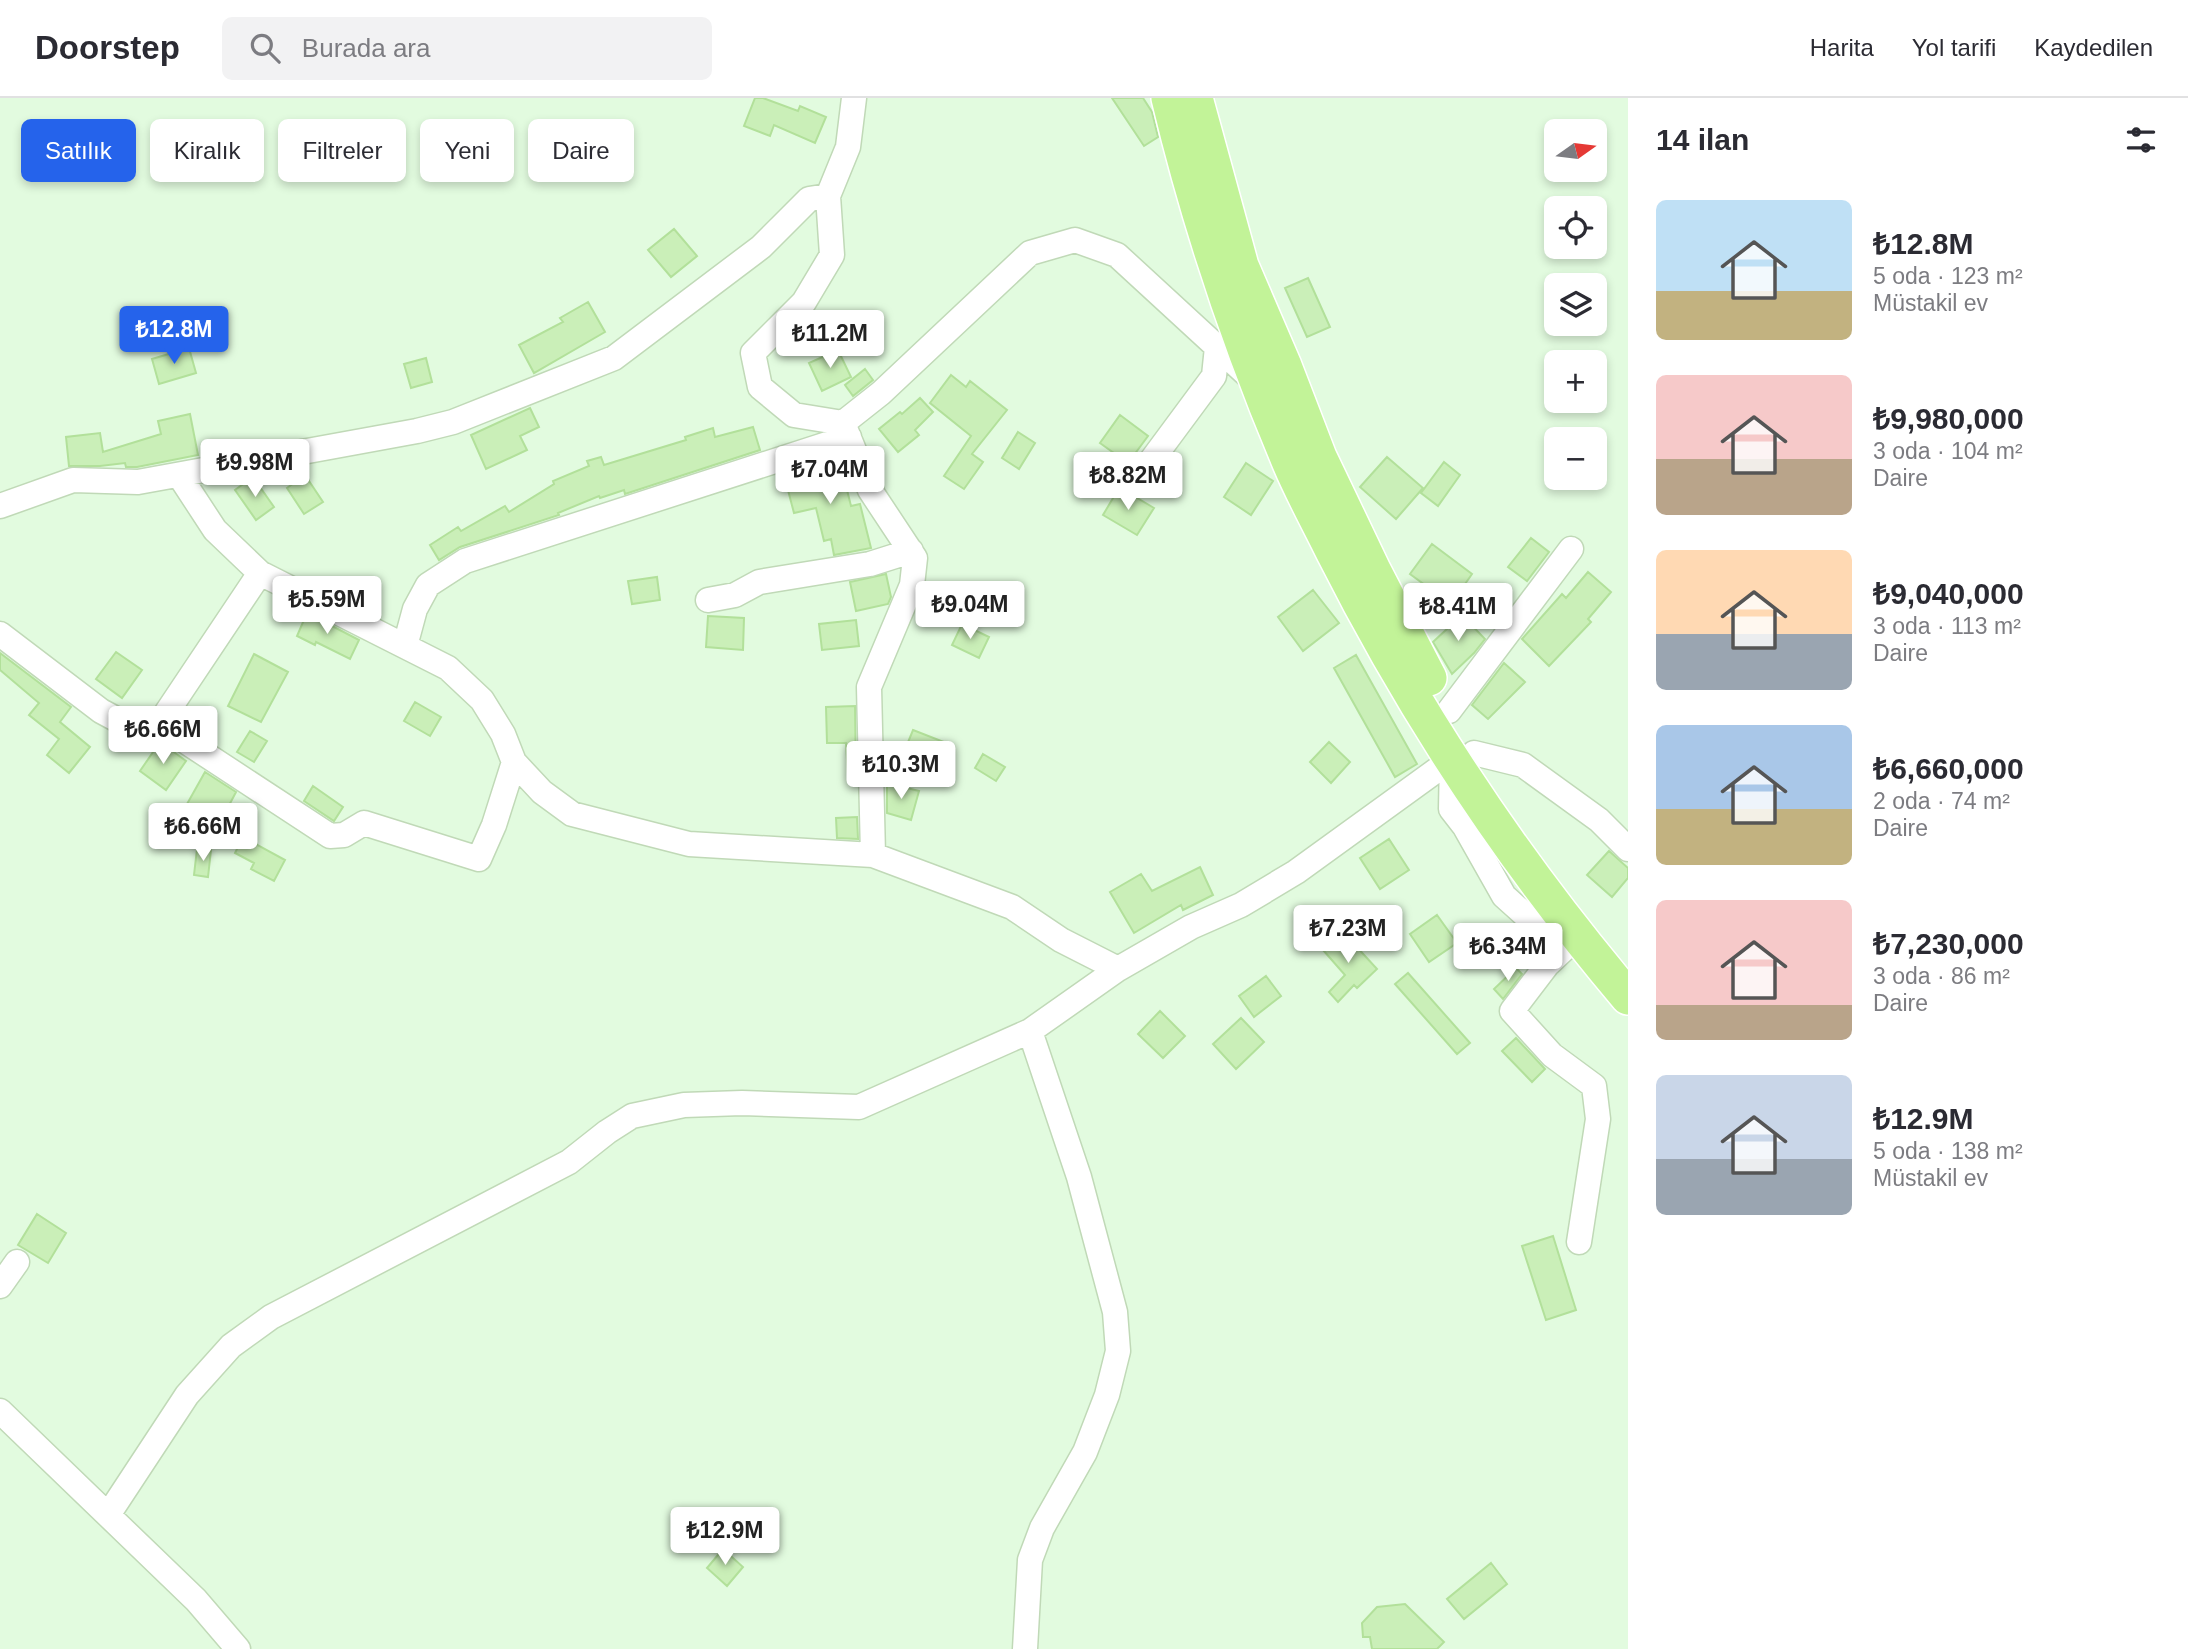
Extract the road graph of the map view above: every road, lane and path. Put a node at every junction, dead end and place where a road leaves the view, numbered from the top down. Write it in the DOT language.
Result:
graph roads {
  1 [pos="854,98"];
  2 [pos="1169,98"];
  3 [pos="1195,98"];
  4 [pos="828,196"];
  5 [pos="1217,347"];
  6 [pos="1260,387"];
  7 [pos="846,430"];
  8 [pos="179,475"];
  9 [pos="1134,484"];
  10 [pos="0,506"];
  11 [pos="1571,549"];
  12 [pos="911,551"];
  13 [pos="260,573"];
  14 [pos="708,600"];
  15 [pos="0,634"];
  16 [pos="405,646"];
  17 [pos="1449,711"];
  18 [pos="159,724"];
  19 [pos="1463,756"];
  20 [pos="514,762"];
  21 [pos="1628,849"];
  22 [pos="873,855"];
  23 [pos="1571,927"];
  24 [pos="1628,960"];
  25 [pos="1118,969"];
  26 [pos="1628,997"];
  27 [pos="1030,1031"];
  28 [pos="1579,1242"];
  29 [pos="17,1262"];
  30 [pos="0,1286"];
  31 [pos="0,1411"];
  32 [pos="108,1515"];
  33 [pos="238,1649"];
  34 [pos="1026,1649"];
  1 -- 4 [label="street"];
  2 -- 6 [label="highway"];
  3 -- 17 [label="highway"];
  4 -- 7 [label="street"];
  4 -- 8 [label="street"];
  5 -- 6 [label="street"];
  5 -- 7 [label="street"];
  5 -- 9 [label="street"];
  6 -- 19 [label="highway"];
  7 -- 12 [label="street"];
  7 -- 16 [label="street"];
  8 -- 10 [label="street"];
  8 -- 13 [label="street"];
  11 -- 17 [label="street"];
  12 -- 14 [label="street"];
  12 -- 22 [label="street"];
  13 -- 16 [label="street"];
  13 -- 18 [label="street"];
  15 -- 18 [label="street"];
  16 -- 20 [label="street"];
  17 -- 19 [label="highway"];
  18 -- 20 [label="street"];
  19 -- 21 [label="street"];
  19 -- 23 [label="highway"];
  19 -- 24 [label="highway"];
  19 -- 25 [label="street"];
  20 -- 22 [label="street"];
  22 -- 25 [label="street"];
  23 -- 26 [label="highway"];
  23 -- 28 [label="street"];
  25 -- 27 [label="street"];
  27 -- 32 [label="street"];
  27 -- 34 [label="street"];
  29 -- 30 [label="street"];
  31 -- 32 [label="street"];
  32 -- 33 [label="street"];
}
